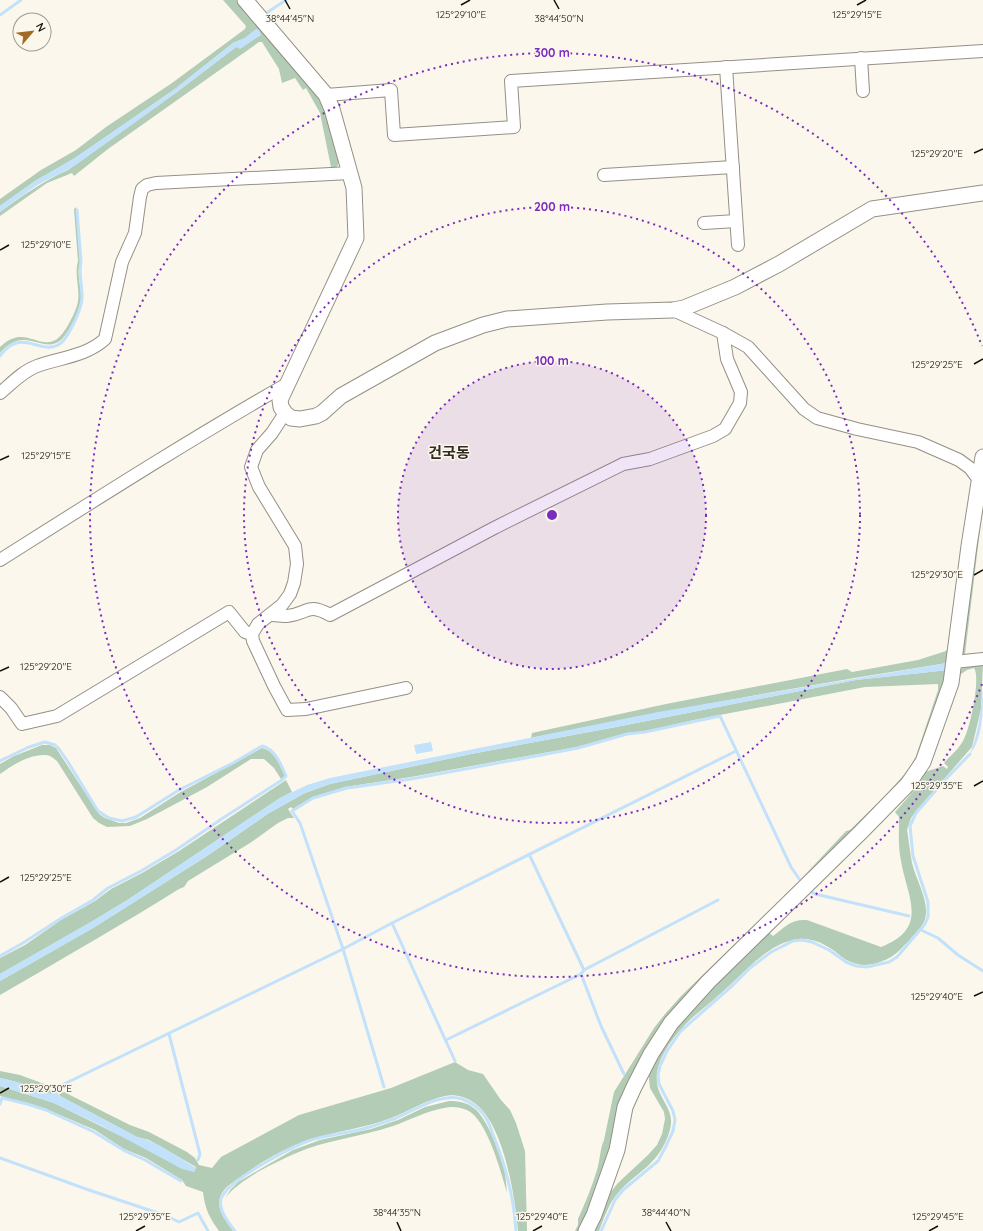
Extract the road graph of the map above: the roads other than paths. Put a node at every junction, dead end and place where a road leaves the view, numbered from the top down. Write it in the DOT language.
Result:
graph roads {
  1 [pos="245,0"];
  2 [pos="983,51"];
  3 [pos="861,58"];
  4 [pos="726,67"];
  5 [pos="864,91"];
  6 [pos="326,94"];
  7 [pos="733,167"];
  8 [pos="350,173"];
  9 [pos="604,175"];
  10 [pos="983,193"];
  11 [pos="736,221"];
  12 [pos="704,223"];
  13 [pos="738,246"];
  14 [pos="673,310"];
  15 [pos="723,333"];
  16 [pos="287,384"];
  17 [pos="0,393"];
  18 [pos="285,413"];
  19 [pos="983,457"];
  20 [pos="981,481"];
  21 [pos="0,560"];
  22 [pos="271,615"];
  23 [pos="252,634"];
  24 [pos="983,659"];
  25 [pos="954,662"];
  26 [pos="406,688"];
  27 [pos="0,697"];
  28 [pos="586,1231"];
  1 -- 6 [label="street"];
  2 -- 3 [label="street"];
  3 -- 4 [label="street"];
  3 -- 5 [label="street"];
  4 -- 6 [label="street"];
  4 -- 7 [label="street"];
  6 -- 8 [label="street"];
  7 -- 9 [label="street"];
  7 -- 11 [label="street"];
  8 -- 16 [label="street"];
  8 -- 17 [label="street"];
  10 -- 14 [label="street"];
  11 -- 12 [label="street"];
  11 -- 13 [label="street"];
  14 -- 15 [label="street"];
  14 -- 18 [label="street"];
  15 -- 20 [label="street"];
  15 -- 22 [label="street"];
  16 -- 18 [label="street"];
  16 -- 21 [label="street"];
  18 -- 22 [label="street"];
  19 -- 20 [label="street"];
  20 -- 25 [label="street"];
  22 -- 23 [label="street"];
  23 -- 26 [label="street"];
  23 -- 27 [label="street"];
  24 -- 25 [label="street"];
  25 -- 28 [label="street"];
}
